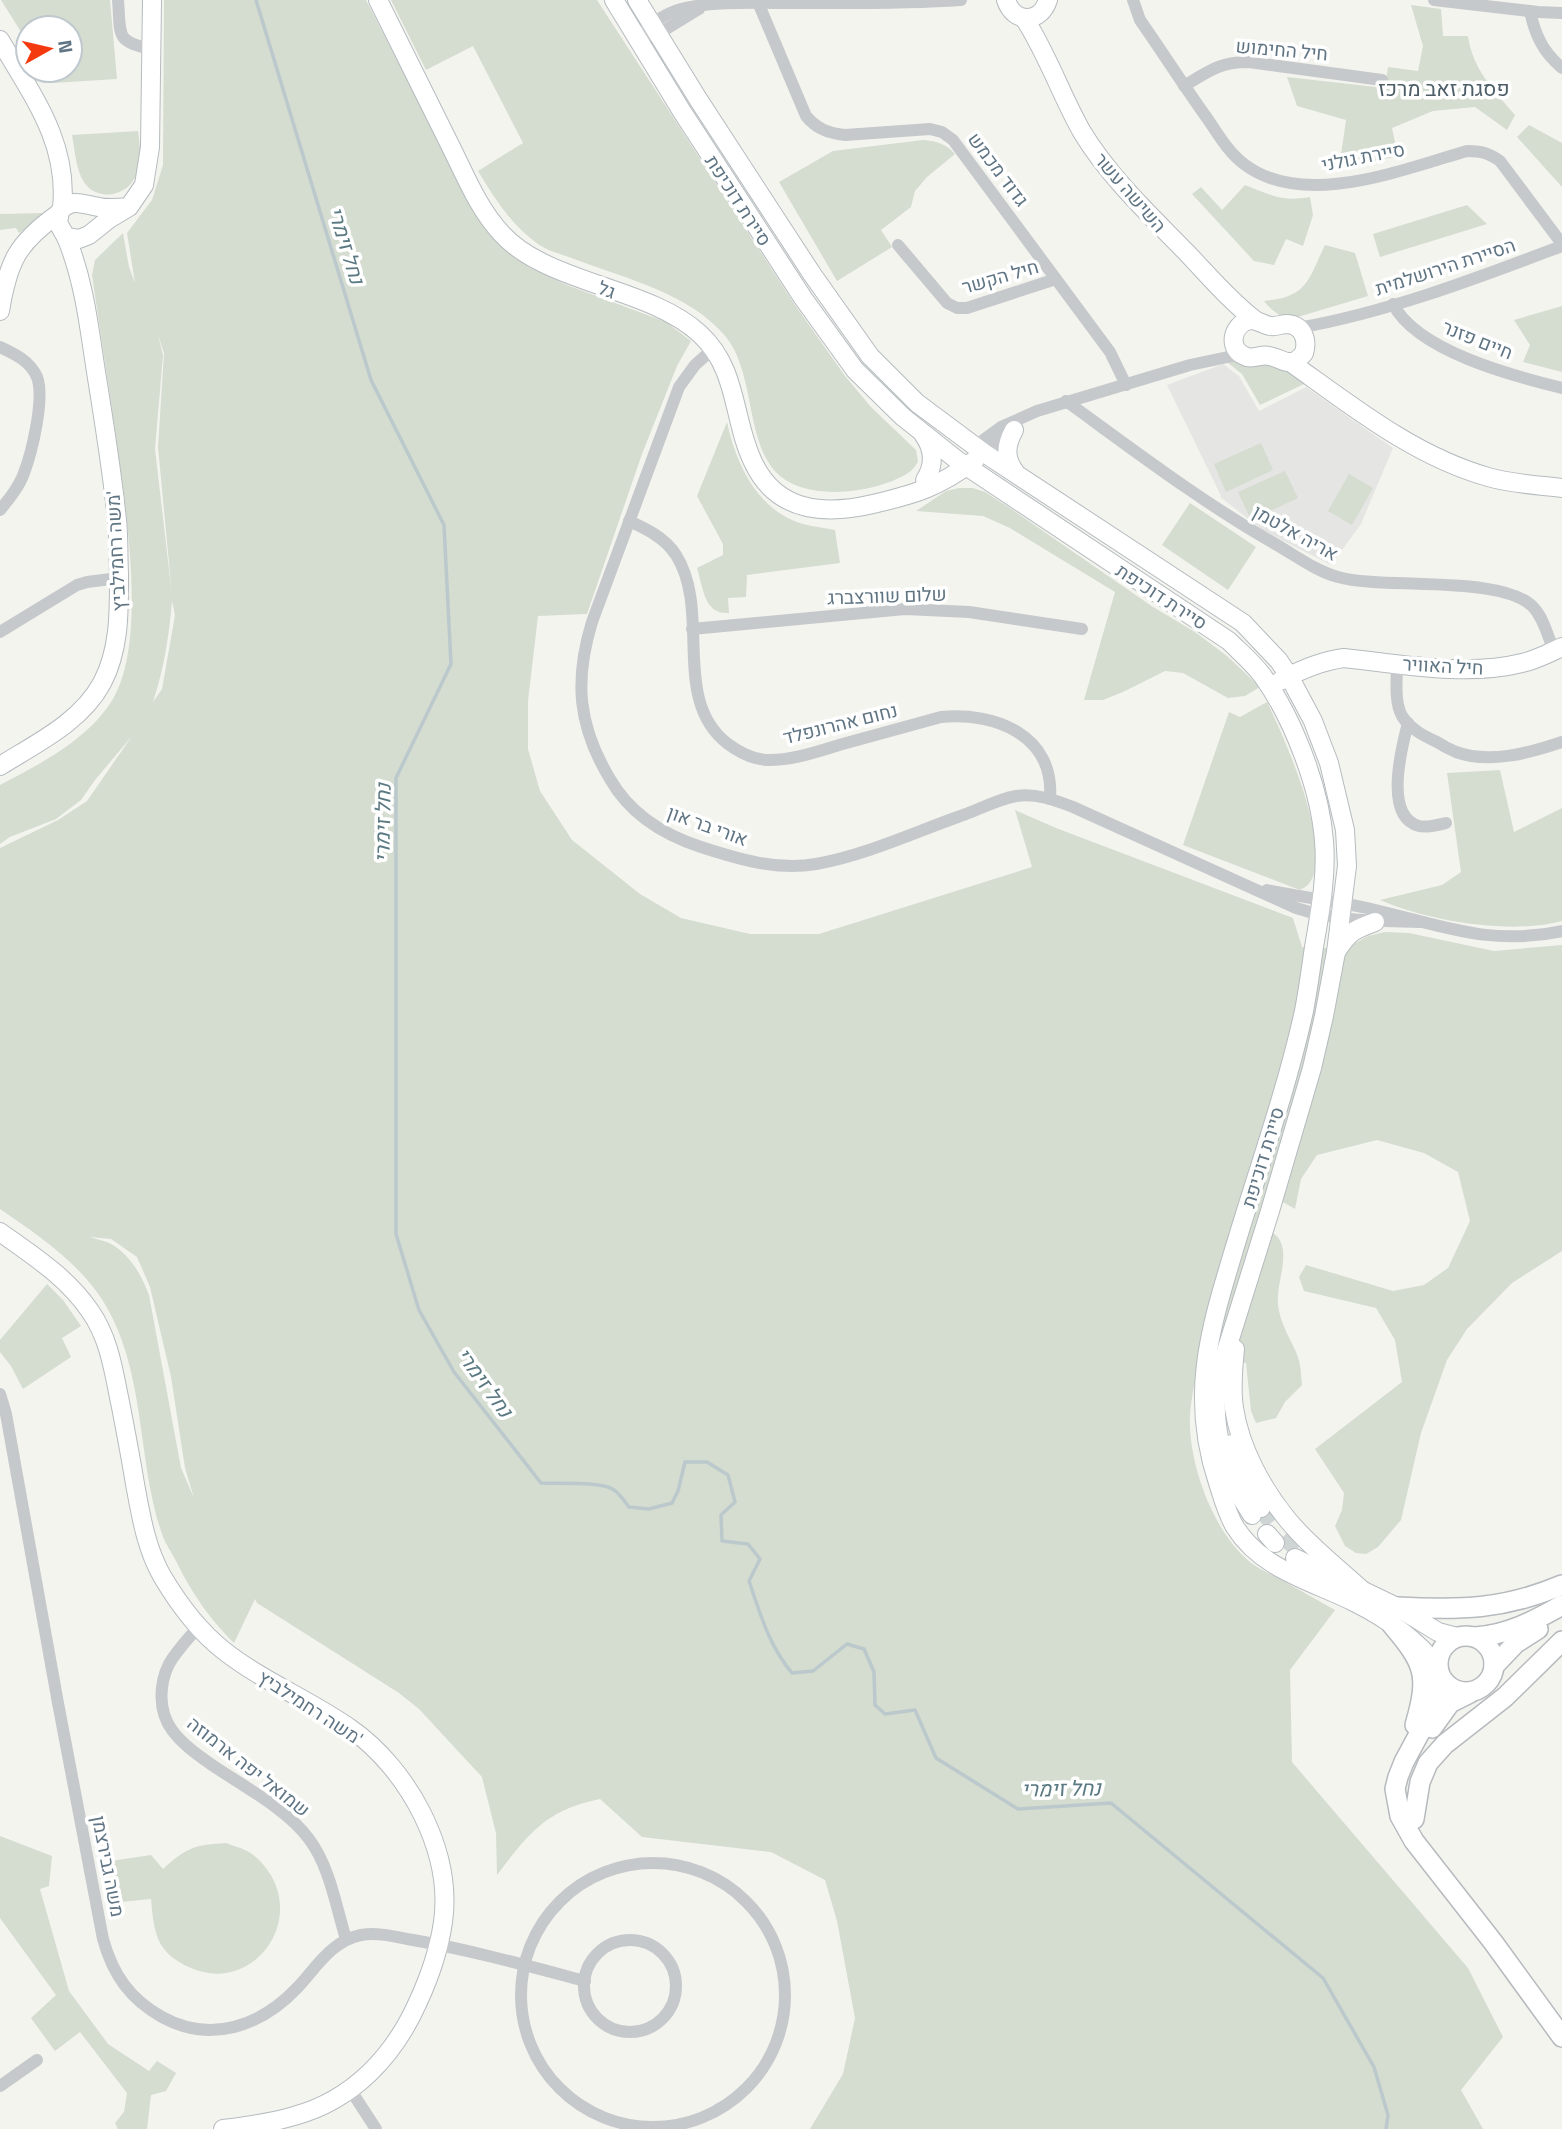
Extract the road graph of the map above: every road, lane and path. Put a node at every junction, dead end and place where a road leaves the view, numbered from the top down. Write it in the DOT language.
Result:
graph roads {
  1 [pos="118,0"];
  2 [pos="152,0"];
  3 [pos="378,0"];
  4 [pos="614,0"];
  5 [pos="637,0"];
  6 [pos="961,0"];
  7 [pos="991,0"];
  8 [pos="1133,0"];
  9 [pos="1434,0"];
  10 [pos="757,1"];
  11 [pos="1033,6"];
  12 [pos="1530,11"];
  13 [pos="1562,13"];
  14 [pos="654,29"];
  15 [pos="637,38"];
  16 [pos="0,40"];
  17 [pos="152,49"];
  18 [pos="1562,68"];
  19 [pos="1382,80"];
  20 [pos="1184,86"];
  21 [pos="71,207"];
  22 [pos="129,207"];
  23 [pos="88,234"];
  24 [pos="64,235"];
  25 [pos="898,245"];
  26 [pos="1562,245"];
  27 [pos="17,254"];
  28 [pos="1056,279"];
  29 [pos="82,286"];
  30 [pos="1230,298"];
  31 [pos="1393,304"];
  32 [pos="0,311"];
  33 [pos="1255,320"];
  34 [pos="1235,332"];
  35 [pos="0,346"];
  36 [pos="1299,346"];
  37 [pos="713,349"];
  38 [pos="1242,354"];
  39 [pos="1190,365"];
  40 [pos="1126,385"];
  41 [pos="1562,388"];
  42 [pos="1066,401"];
  43 [pos="1037,411"];
  44 [pos="1014,430"];
  45 [pos="923,434"];
  46 [pos="980,450"];
  47 [pos="962,463"];
  48 [pos="1017,475"];
  49 [pos="925,480"];
  50 [pos="1562,488"];
  51 [pos="874,504"];
  52 [pos="0,510"];
  53 [pos="629,520"];
  54 [pos="119,578"];
  55 [pos="692,629"];
  56 [pos="1082,629"];
  57 [pos="0,632"];
  58 [pos="1558,649"];
  59 [pos="1397,663"];
  60 [pos="1291,680"];
  61 [pos="1272,690"];
  62 [pos="1408,723"];
  63 [pos="1562,741"];
  64 [pos="0,766"];
  65 [pos="1050,799"];
  66 [pos="1447,823"];
  67 [pos="1320,907"];
  68 [pos="1341,910"];
  69 [pos="1375,922"];
  70 [pos="1420,922"];
  71 [pos="1562,931"];
  72 [pos="1336,952"];
  73 [pos="0,1232"];
  74 [pos="1239,1312"];
  75 [pos="0,1394"];
  76 [pos="1256,1511"];
  77 [pos="1298,1555"];
  78 [pos="1562,1585"];
  79 [pos="1355,1587"];
  80 [pos="1562,1605"];
  81 [pos="1394,1616"];
  82 [pos="1562,1617"];
  83 [pos="199,1626"];
  84 [pos="1466,1637"];
  85 [pos="1562,1641"];
  86 [pos="1494,1666"];
  87 [pos="1439,1670"];
  88 [pos="1470,1693"];
  89 [pos="1404,1762"];
  90 [pos="1414,1819"];
  91 [pos="346,1939"];
  92 [pos="438,1944"];
  93 [pos="525,1965"];
  94 [pos="584,1981"];
  95 [pos="1562,2017"];
  96 [pos="1562,2037"];
  97 [pos="37,2060"];
  98 [pos="0,2086"];
  99 [pos="350,2089"];
  100 [pos="223,2129"];
  101 [pos="376,2129"];
  1 -- 17 [label="street"];
  2 -- 17 [label="street"];
  3 -- 37 [label="street, גל"];
  4 -- 15 [label="street, סיירת דוכיפת"];
  5 -- 14 [label="street, סיירת דוכיפת"];
  6 -- 10 [label="street"];
  7 -- 11 [label="street"];
  8 -- 20 [label="street, סיירת גולני"];
  9 -- 12 [label="street"];
  10 -- 14 [label="street"];
  10 -- 28 [label="street, גדוד מכמש"];
  11 -- 30 [label="street, השישה עשר"];
  12 -- 13 [label="street"];
  12 -- 18 [label="street"];
  14 -- 15 [label="street"];
  14 -- 46 [label="street, סיירת דוכיפת"];
  15 -- 45 [label="street, סיירת דוכיפת"];
  16 -- 21 [label="street"];
  17 -- 22 [label="street"];
  19 -- 20 [label="street, חיל החימוש"];
  20 -- 26 [label="street, סיירת גולני"];
  21 -- 22 [label="street"];
  21 -- 23 [label="street"];
  21 -- 24 [label="street"];
  21 -- 27 [label="street"];
  22 -- 23 [label="street"];
  23 -- 24 [label="street"];
  23 -- 29 [label="street, משה רחמילביץ'"];
  24 -- 27 [label="street"];
  24 -- 29 [label="street, משה רחמילביץ'"];
  25 -- 28 [label="street, חיל הקשר"];
  26 -- 31 [label="street, הסיירת הירושלמית"];
  27 -- 32 [label="street"];
  28 -- 40 [label="street, גדוד מכמש"];
  29 -- 54 [label="street, משה רחמילביץ'"];
  30 -- 33 [label="street, השישה עשר"];
  30 -- 34 [label="street"];
  31 -- 36 [label="street, הסיירת הירושלמית"];
  31 -- 41 [label="street, חיים פזנר"];
  33 -- 34 [label="street"];
  33 -- 36 [label="street"];
  34 -- 38 [label="street"];
  34 -- 39 [label="street"];
  35 -- 52 [label="street"];
  36 -- 38 [label="street"];
  36 -- 50 [label="street"];
  37 -- 51 [label="street, גל"];
  37 -- 53 [label="street, אורי בר און"];
  38 -- 39 [label="street"];
  39 -- 40 [label="street"];
  40 -- 42 [label="street"];
  42 -- 43 [label="street"];
  42 -- 58 [label="street, אריה אלטמן"];
  43 -- 44 [label="street"];
  43 -- 46 [label="street"];
  44 -- 46 [label="street"];
  44 -- 48 [label="street"];
  45 -- 47 [label="street, סיירת דוכיפת"];
  45 -- 49 [label="street"];
  46 -- 47 [label="street, גל"];
  46 -- 48 [label="street, סיירת דוכיפת"];
  47 -- 49 [label="street, גל"];
  47 -- 51 [label="street, גל"];
  47 -- 61 [label="street, סיירת דוכיפת"];
  48 -- 60 [label="street, סיירת דוכיפת"];
  49 -- 51 [label="street, גל"];
  53 -- 55 [label="street, נחום אהרונפלד"];
  53 -- 65 [label="street, אורי בר און"];
  54 -- 57 [label="street"];
  54 -- 64 [label="street, משה רחמילביץ'"];
  55 -- 56 [label="street, שלום שוורצברג"];
  55 -- 65 [label="street, נחום אהרונפלד"];
  58 -- 59 [label="street, חיל האוויר"];
  59 -- 60 [label="street, חיל האוויר"];
  59 -- 62 [label="street"];
  60 -- 61 [label="street, חיל האוויר"];
  60 -- 68 [label="street, סיירת דוכיפת"];
  61 -- 67 [label="street, סיירת דוכיפת"];
  62 -- 63 [label="street"];
  62 -- 66 [label="street"];
  65 -- 67 [label="street, אורי בר און"];
  67 -- 68 [label="street, אורי בר און"];
  67 -- 81 [label="street, סיירת דוכיפת"];
  68 -- 69 [label="street"];
  68 -- 70 [label="street"];
  68 -- 72 [label="street, סיירת דוכיפת"];
  69 -- 70 [label="street"];
  69 -- 72 [label="street"];
  70 -- 71 [label="street"];
  72 -- 74 [label="street, סיירת דוכיפת"];
  73 -- 83 [label="street, משה רחמילביץ'"];
  74 -- 76 [label="street, סיירת דוכיפת"];
  74 -- 79 [label="street"];
  75 -- 91 [label="street, משה גבירצמן"];
  77 -- 79 [label="street"];
  78 -- 81 [label="main road"];
  79 -- 81 [label="street"];
  80 -- 84 [label="main road"];
  81 -- 84 [label="street"];
  81 -- 87 [label="street"];
  81 -- 89 [label="main road"];
  82 -- 86 [label="main road"];
  83 -- 91 [label="street, שמואל יפה ארמוזה"];
  83 -- 92 [label="street, משה רחמילביץ'"];
  84 -- 86 [label="main road"];
  84 -- 87 [label="main road"];
  85 -- 90 [label="main road"];
  86 -- 88 [label="main road"];
  87 -- 88 [label="main road"];
  87 -- 89 [label="main road"];
  88 -- 90 [label="main road"];
  89 -- 96 [label="main road"];
  90 -- 95 [label="main road"];
  91 -- 92 [label="street"];
  92 -- 93 [label="street"];
  92 -- 99 [label="street, משה רחמילביץ'"];
  93 -- 93 [label="street"];
  93 -- 94 [label="street"];
  94 -- 94 [label="street"];
  97 -- 98 [label="street"];
  99 -- 100 [label="street, משה רחמילביץ'"];
  99 -- 101 [label="street"];
}
